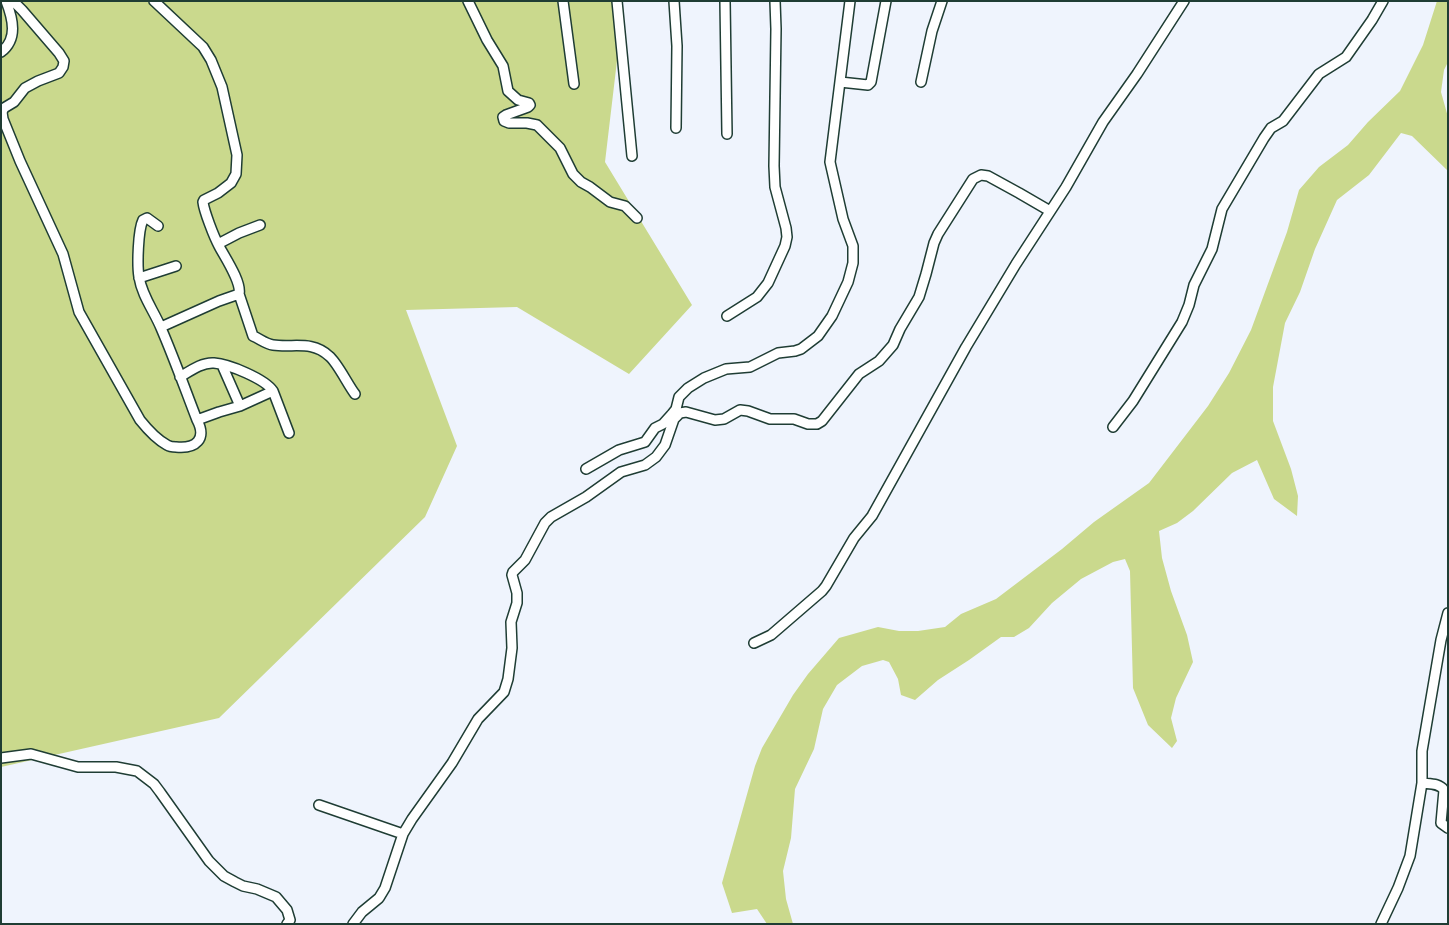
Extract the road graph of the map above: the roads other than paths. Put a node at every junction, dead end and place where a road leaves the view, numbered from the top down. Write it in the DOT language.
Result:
graph roads {
  1 [pos="6,1"];
  2 [pos="13,1"];
  3 [pos="154,1"];
  4 [pos="468,1"];
  5 [pos="563,1"];
  6 [pos="617,1"];
  7 [pos="674,1"];
  8 [pos="725,1"];
  9 [pos="775,1"];
  10 [pos="850,1"];
  11 [pos="886,1"];
  12 [pos="942,1"];
  13 [pos="1184,1"];
  14 [pos="1383,1"];
  15 [pos="1,52"];
  16 [pos="840,82"];
  17 [pos="921,82"];
  18 [pos="574,84"];
  19 [pos="676,128"];
  20 [pos="727,134"];
  21 [pos="632,156"];
  22 [pos="1050,211"];
  23 [pos="637,218"];
  24 [pos="158,226"];
  25 [pos="260,226"];
  26 [pos="218,244"];
  27 [pos="176,266"];
  28 [pos="139,278"];
  29 [pos="239,294"];
  30 [pos="727,316"];
  31 [pos="161,327"];
  32 [pos="222,365"];
  33 [pos="180,377"];
  34 [pos="272,391"];
  35 [pos="355,394"];
  36 [pos="240,406"];
  37 [pos="676,414"];
  38 [pos="197,420"];
  39 [pos="1113,427"];
  40 [pos="290,433"];
  41 [pos="586,468"];
  42 [pos="1448,613"];
  43 [pos="754,644"];
  44 [pos="1,758"];
  45 [pos="1422,783"];
  46 [pos="319,805"];
  47 [pos="1448,828"];
  48 [pos="403,834"];
  49 [pos="287,924"];
  50 [pos="353,924"];
  51 [pos="1381,924"];
  1 -- 15 [label="street"];
  2 -- 38 [label="street"];
  3 -- 26 [label="street"];
  4 -- 23 [label="street"];
  5 -- 18 [label="street"];
  6 -- 21 [label="street"];
  7 -- 19 [label="street"];
  8 -- 20 [label="street"];
  9 -- 30 [label="street"];
  10 -- 16 [label="street"];
  11 -- 16 [label="street"];
  12 -- 17 [label="street"];
  13 -- 22 [label="street"];
  14 -- 39 [label="street"];
  16 -- 37 [label="street"];
  22 -- 37 [label="street"];
  22 -- 43 [label="street"];
  24 -- 28 [label="street"];
  25 -- 26 [label="street"];
  26 -- 29 [label="street"];
  27 -- 28 [label="street"];
  28 -- 31 [label="street"];
  29 -- 31 [label="street"];
  29 -- 35 [label="street"];
  31 -- 33 [label="street"];
  32 -- 33 [label="street"];
  32 -- 34 [label="street"];
  32 -- 36 [label="street"];
  33 -- 38 [label="street"];
  34 -- 36 [label="street"];
  34 -- 40 [label="street"];
  36 -- 38 [label="street"];
  37 -- 41 [label="street"];
  37 -- 48 [label="street"];
  42 -- 45 [label="street"];
  44 -- 49 [label="street"];
  45 -- 47 [label="street"];
  45 -- 51 [label="street"];
  46 -- 48 [label="street"];
  48 -- 50 [label="street"];
}
